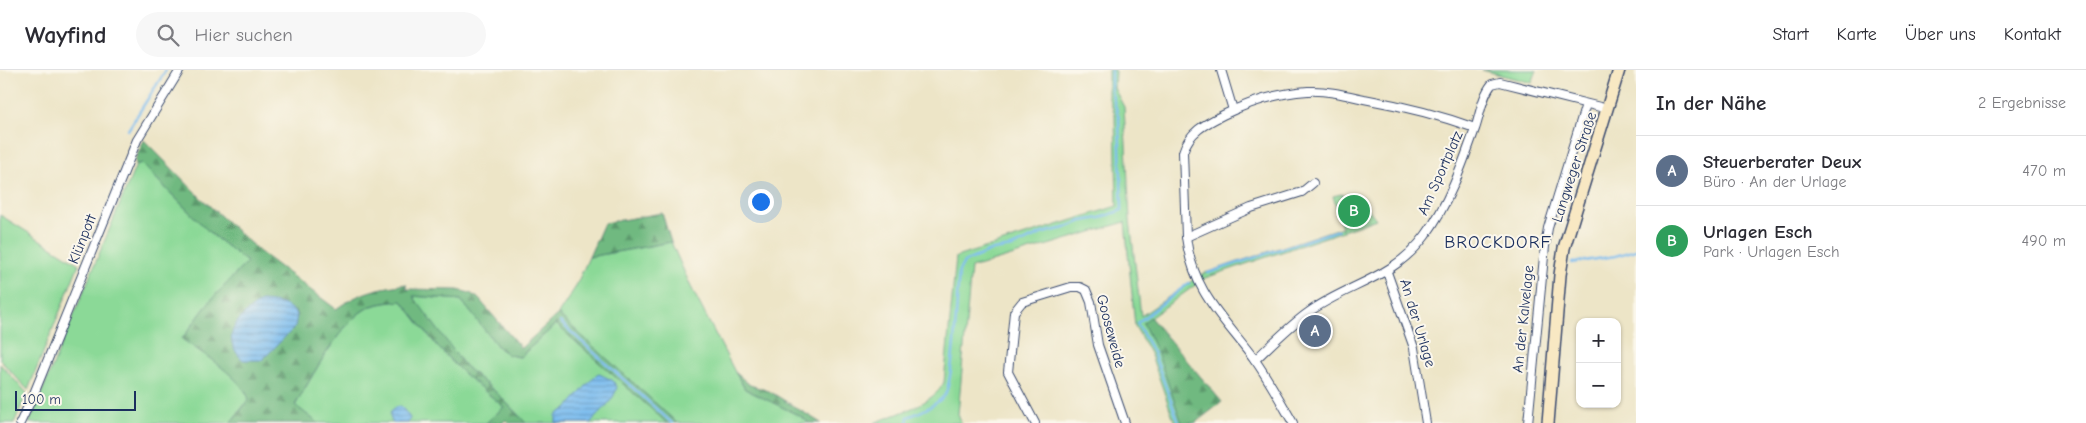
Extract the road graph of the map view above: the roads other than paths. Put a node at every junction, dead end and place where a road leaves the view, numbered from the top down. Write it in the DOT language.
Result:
graph roads {
  1 [pos="180,70"];
  2 [pos="1221,70"];
  3 [pos="1620,70"];
  4 [pos="1586,104"];
  5 [pos="1608,109"];
  6 [pos="1233,110"];
  7 [pos="1475,128"];
  8 [pos="1313,183"];
  9 [pos="1186,237"];
  10 [pos="1387,272"];
  11 [pos="1255,360"];
  12 [pos="20,423"];
  13 [pos="1035,423"];
  14 [pos="1125,423"];
  15 [pos="1293,423"];
  16 [pos="1426,423"];
  17 [pos="1528,423"];
  18 [pos="1548,423"];
  1 -- 12 [label="street, Klünpott"];
  2 -- 6 [label="street"];
  3 -- 5 [label="street, Langweger Straße"];
  4 -- 5 [label="street, Am Sportplatz"];
  4 -- 7 [label="street, Am Sportplatz"];
  4 -- 17 [label="street, An der Kalvelage"];
  5 -- 18 [label="street, Langweger Straße"];
  6 -- 7 [label="street, Am Sportplatz"];
  6 -- 9 [label="street, Am Sportplatz"];
  7 -- 10 [label="street, Am Sportplatz"];
  8 -- 9 [label="street"];
  9 -- 11 [label="street, Am Sportplatz"];
  10 -- 11 [label="street, An der Urlage"];
  10 -- 16 [label="street, An der Urlage"];
  11 -- 15 [label="street"];
  13 -- 14 [label="street, Gooseweide"];
}
